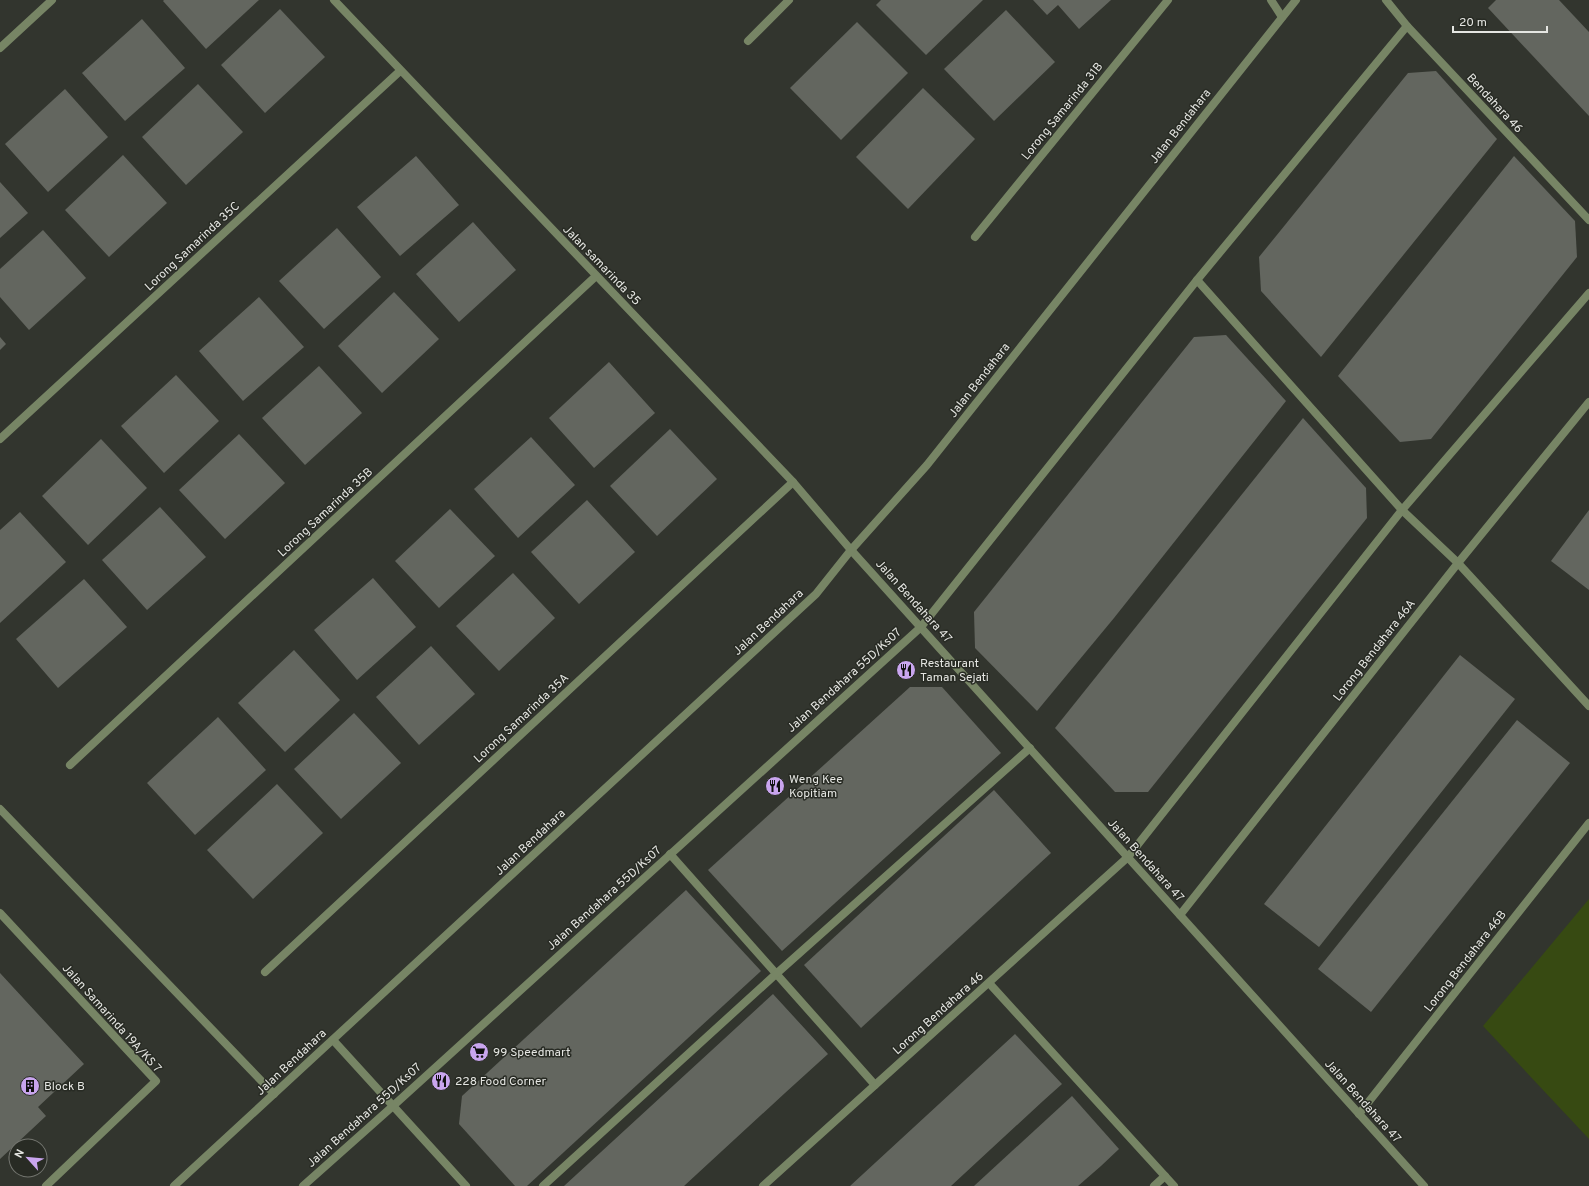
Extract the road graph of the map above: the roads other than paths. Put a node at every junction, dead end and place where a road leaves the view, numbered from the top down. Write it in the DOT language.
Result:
graph roads {
  1 [pos="52,0"];
  2 [pos="334,0"];
  3 [pos="788,0"];
  4 [pos="1168,0"];
  5 [pos="1271,0"];
  6 [pos="1296,0"];
  7 [pos="1386,0"];
  8 [pos="1282,17"];
  9 [pos="1407,26"];
  10 [pos="748,41"];
  11 [pos="0,48"];
  12 [pos="400,71"];
  13 [pos="1589,220"];
  14 [pos="976,237"];
  15 [pos="596,276"];
  16 [pos="1197,280"];
  17 [pos="1589,293"];
  18 [pos="1589,402"];
  19 [pos="0,439"];
  20 [pos="792,482"];
  21 [pos="1402,510"];
  22 [pos="851,550"];
  23 [pos="1458,563"];
  24 [pos="921,627"];
  25 [pos="1589,706"];
  26 [pos="1030,748"];
  27 [pos="70,765"];
  28 [pos="0,809"];
  29 [pos="1589,823"];
  30 [pos="670,854"];
  31 [pos="1128,858"];
  32 [pos="0,913"];
  33 [pos="1180,915"];
  34 [pos="265,972"];
  35 [pos="776,974"];
  36 [pos="989,983"];
  37 [pos="333,1040"];
  38 [pos="875,1085"];
  39 [pos="274,1094"];
  40 [pos="393,1106"];
  41 [pos="1359,1114"];
  42 [pos="1165,1176"];
  43 [pos="46,1186"];
  44 [pos="174,1186"];
  45 [pos="303,1186"];
  46 [pos="466,1186"];
  47 [pos="543,1186"];
  48 [pos="763,1186"];
  49 [pos="1154,1186"];
  50 [pos="1174,1186"];
  51 [pos="1424,1186"];
  1 -- 11 [label="street"];
  2 -- 12 [label="street, Jalan samarinda 35"];
  3 -- 10 [label="street"];
  4 -- 14 [label="street, Lorong Samarinda 31B"];
  5 -- 8 [label="street"];
  6 -- 8 [label="street, Jalan Bendahara"];
  7 -- 9 [label="street, Bendahara 46"];
  8 -- 22 [label="street, Jalan Bendahara"];
  9 -- 13 [label="street, Bendahara 46"];
  9 -- 16 [label="street, Jalan Bendahara 55D/Ks07"];
  12 -- 15 [label="street, Jalan samarinda 35"];
  12 -- 19 [label="street, Lorong Samarinda 35C"];
  15 -- 20 [label="street, Jalan samarinda 35"];
  15 -- 27 [label="street, Lorong Samarinda 35B"];
  16 -- 21 [label="street"];
  16 -- 24 [label="street, Jalan Bendahara 55D/Ks07"];
  17 -- 21 [label="street, Lorong Bendahara 46"];
  18 -- 23 [label="street, Lorong Bendahara 46A"];
  20 -- 22 [label="street, Jalan samarinda 35"];
  20 -- 34 [label="street, Lorong Samarinda 35A"];
  21 -- 23 [label="street"];
  21 -- 31 [label="street, Lorong Bendahara 46"];
  22 -- 24 [label="street, Jalan Bendahara 47"];
  22 -- 37 [label="street, Jalan Bendahara"];
  23 -- 25 [label="street"];
  23 -- 33 [label="street, Lorong Bendahara 46A"];
  24 -- 26 [label="street, Jalan Bendahara 47"];
  24 -- 30 [label="street, Jalan Bendahara 55D/Ks07"];
  26 -- 31 [label="street, Jalan Bendahara 47"];
  26 -- 35 [label="street"];
  28 -- 39 [label="street"];
  29 -- 41 [label="street, Lorong Bendahara 46B"];
  30 -- 35 [label="street"];
  30 -- 40 [label="street, Jalan Bendahara 55D/Ks07"];
  31 -- 33 [label="street, Jalan Bendahara 47"];
  31 -- 36 [label="street, Lorong Bendahara 46"];
  32 -- 43 [label="street, Jalan Samarinda 19A/KS 7"];
  33 -- 41 [label="street, Jalan Bendahara 47"];
  35 -- 38 [label="street"];
  35 -- 47 [label="street"];
  36 -- 38 [label="street, Lorong Bendahara 46"];
  36 -- 42 [label="street"];
  37 -- 39 [label="street, Jalan Bendahara"];
  37 -- 40 [label="street"];
  38 -- 48 [label="street, Lorong Bendahara 46"];
  39 -- 44 [label="street, Jalan Bendahara"];
  40 -- 45 [label="street, Jalan Bendahara 55D/Ks07"];
  40 -- 46 [label="street"];
  41 -- 51 [label="street, Jalan Bendahara 47"];
  42 -- 49 [label="street"];
  42 -- 50 [label="street"];
}
